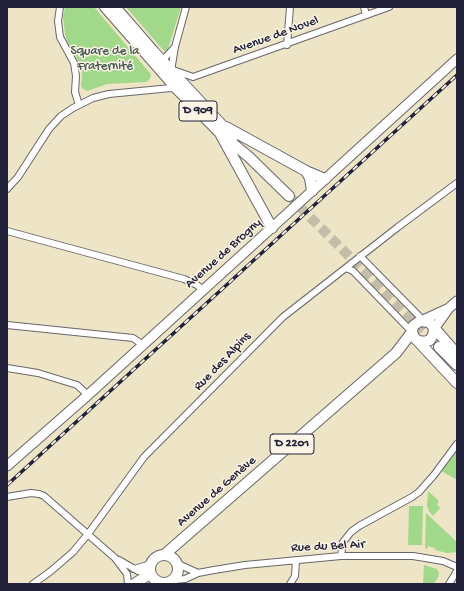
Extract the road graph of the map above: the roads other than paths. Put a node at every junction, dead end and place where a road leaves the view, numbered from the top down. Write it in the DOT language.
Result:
graph roads {
  1 [pos="60,7"];
  2 [pos="105,7"];
  3 [pos="115,7"];
  4 [pos="186,7"];
  5 [pos="290,7"];
  6 [pos="364,7"];
  7 [pos="389,7"];
  8 [pos="366,15"];
  9 [pos="287,45"];
  10 [pos="175,47"];
  11 [pos="457,59"];
  12 [pos="162,61"];
  13 [pos="171,70"];
  14 [pos="193,77"];
  15 [pos="177,89"];
  16 [pos="191,92"];
  17 [pos="79,105"];
  18 [pos="222,129"];
  19 [pos="306,171"];
  20 [pos="325,179"];
  21 [pos="457,183"];
  22 [pos="7,190"];
  23 [pos="312,191"];
  24 [pos="289,196"];
  25 [pos="272,228"];
  26 [pos="7,231"];
  27 [pos="360,256"];
  28 [pos="346,268"];
  29 [pos="203,290"];
  30 [pos="457,301"];
  31 [pos="449,308"];
  32 [pos="423,320"];
  33 [pos="7,325"];
  34 [pos="434,329"];
  35 [pos="412,332"];
  36 [pos="419,341"];
  37 [pos="142,345"];
  38 [pos="439,347"];
  39 [pos="396,353"];
  40 [pos="457,354"];
  41 [pos="457,365"];
  42 [pos="7,368"];
  43 [pos="457,383"];
  44 [pos="88,395"];
  45 [pos="457,444"];
  46 [pos="7,466"];
  47 [pos="7,497"];
  48 [pos="88,534"];
  49 [pos="181,541"];
  50 [pos="164,555"];
  51 [pos="341,556"];
  52 [pos="115,558"];
  53 [pos="296,560"];
  54 [pos="176,562"];
  55 [pos="457,567"];
  56 [pos="457,571"];
  57 [pos="198,573"];
  58 [pos="152,575"];
  59 [pos="174,580"];
  60 [pos="33,584"];
  61 [pos="128,584"];
  62 [pos="134,584"];
  63 [pos="290,584"];
  64 [pos="449,584"];
  1 -- 17 [label="street"];
  2 -- 15 [label="main road, D 909"];
  3 -- 12 [label="main road, D 909"];
  4 -- 10 [label="street"];
  5 -- 9 [label="street"];
  6 -- 8 [label="street"];
  7 -- 8 [label="street, Avenue de Novel"];
  8 -- 9 [label="street, Avenue de Novel"];
  9 -- 14 [label="street, Avenue de Novel"];
  10 -- 12 [label="street"];
  10 -- 13 [label="street"];
  11 -- 20 [label="main road, Avenue de Brogny"];
  12 -- 13 [label="main road, D 909"];
  13 -- 14 [label="street"];
  13 -- 16 [label="main road, D 909"];
  14 -- 16 [label="street"];
  15 -- 17 [label="street"];
  15 -- 18 [label="main road, D 909"];
  16 -- 18 [label="main road, D 909"];
  17 -- 22 [label="street"];
  18 -- 19 [label="main road"];
  18 -- 24 [label="main road, D 909"];
  18 -- 25 [label="main road"];
  19 -- 20 [label="main road"];
  19 -- 23 [label="main road"];
  20 -- 23 [label="main road, Avenue de Brogny"];
  21 -- 27 [label="street, Rue des Alpins"];
  23 -- 25 [label="main road, Avenue de Brogny"];
  25 -- 29 [label="main road, Avenue de Brogny"];
  26 -- 29 [label="street"];
  27 -- 28 [label="street, Rue des Alpins"];
  27 -- 32 [label="street"];
  28 -- 35 [label="street"];
  28 -- 48 [label="street, Rue des Alpins"];
  29 -- 37 [label="main road, Avenue de Brogny"];
  30 -- 31 [label="main road"];
  31 -- 32 [label="main road"];
  31 -- 34 [label="main road"];
  32 -- 34 [label="main road"];
  32 -- 35 [label="main road"];
  33 -- 37 [label="street"];
  34 -- 36 [label="main road"];
  34 -- 40 [label="main road"];
  35 -- 36 [label="main road"];
  35 -- 39 [label="main road, Avenue de Genève / D 2201"];
  36 -- 39 [label="main road, Avenue de Genève / D 2201"];
  36 -- 43 [label="main road"];
  37 -- 44 [label="main road, Avenue de Brogny"];
  38 -- 41 [label="main road"];
  39 -- 49 [label="main road, Avenue de Genève / D 2201"];
  42 -- 44 [label="street"];
  44 -- 46 [label="main road, Avenue de Brogny"];
  45 -- 51 [label="street"];
  47 -- 48 [label="street"];
  48 -- 52 [label="street"];
  48 -- 60 [label="street, Rue des Alpins"];
  49 -- 50 [label="main road, Avenue de Genève / D 2201"];
  49 -- 54 [label="main road, Avenue de Genève"];
  50 -- 54 [label="main road"];
  50 -- 58 [label="main road"];
  51 -- 53 [label="street, Rue du Bel Air"];
  51 -- 55 [label="street, Rue du Bel Air"];
  52 -- 58 [label="street"];
  52 -- 61 [label="street"];
  53 -- 57 [label="street, Rue du Bel Air"];
  53 -- 63 [label="street"];
  54 -- 57 [label="street"];
  54 -- 59 [label="main road"];
  56 -- 64 [label="street"];
  57 -- 59 [label="street, Rue du Bel Air"];
  58 -- 59 [label="main road"];
  58 -- 62 [label="main road"];
}
